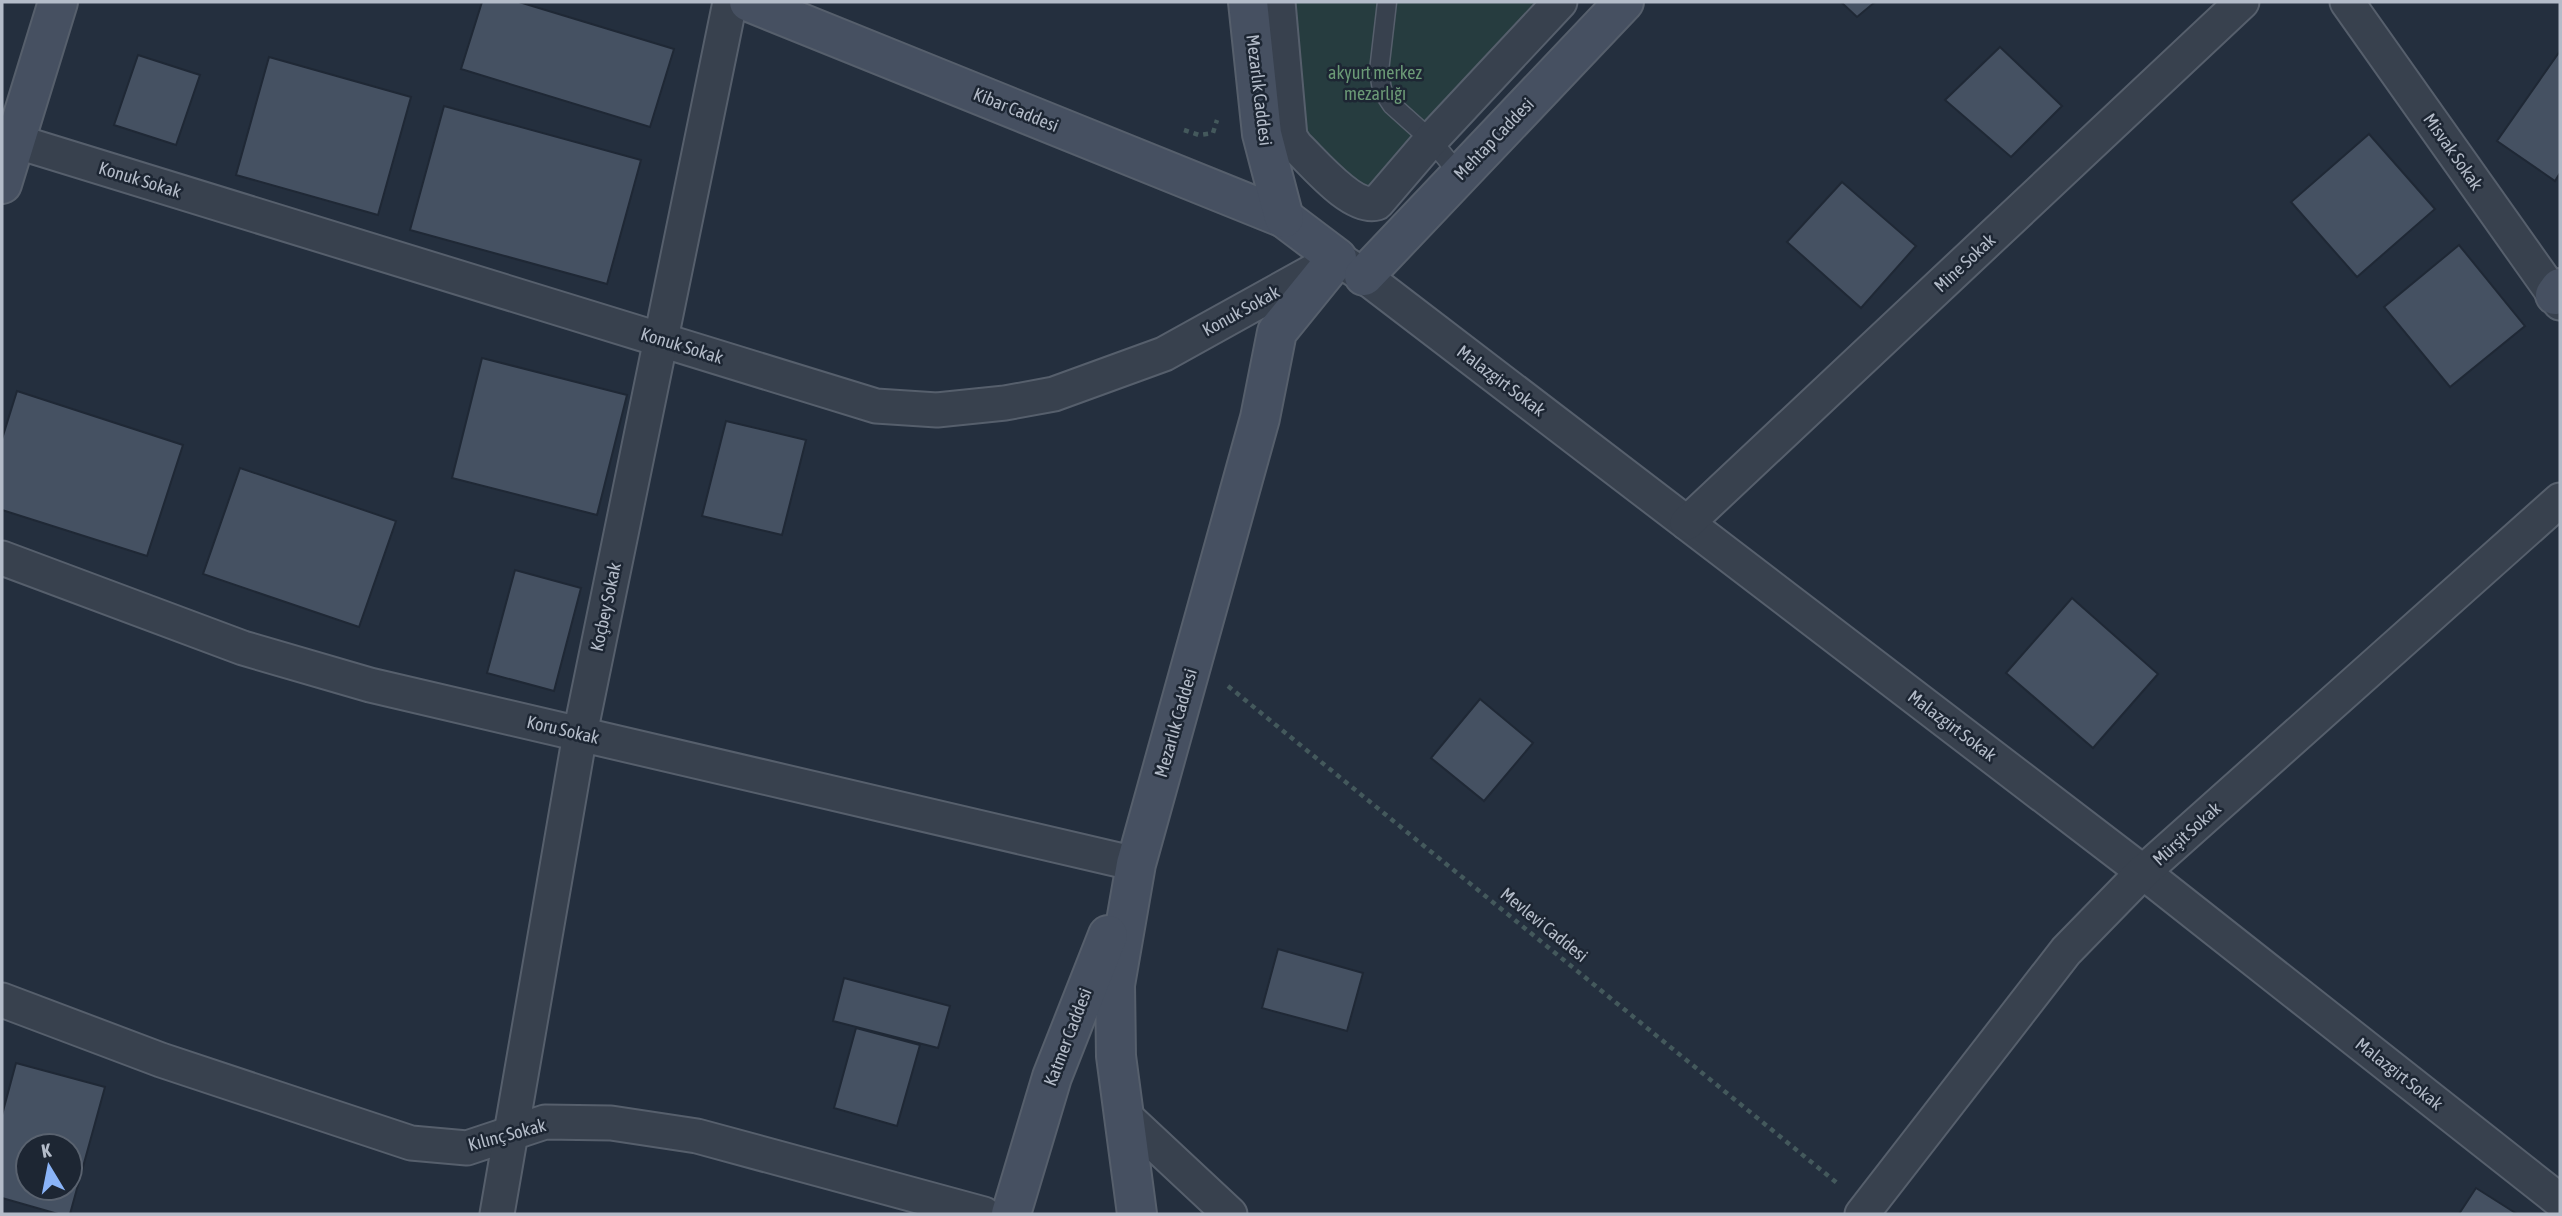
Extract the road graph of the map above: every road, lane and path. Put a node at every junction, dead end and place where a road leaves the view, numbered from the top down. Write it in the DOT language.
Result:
graph roads {
  1 [pos="58,2"];
  2 [pos="730,2"];
  3 [pos="749,2"];
  4 [pos="1248,2"];
  5 [pos="1278,2"];
  6 [pos="1387,2"];
  7 [pos="1560,2"];
  8 [pos="1625,2"];
  9 [pos="2242,2"];
  10 [pos="2347,2"];
  11 [pos="1219,112"];
  12 [pos="1172,126"];
  13 [pos="1431,140"];
  14 [pos="15,141"];
  15 [pos="1460,175"];
  16 [pos="2,184"];
  17 [pos="1284,218"];
  18 [pos="1350,267"];
  19 [pos="2558,295"];
  20 [pos="660,339"];
  21 [pos="2560,500"];
  22 [pos="1688,523"];
  23 [pos="2,558"];
  24 [pos="1195,659"];
  25 [pos="580,734"];
  26 [pos="1136,864"];
  27 [pos="2144,872"];
  28 [pos="2,1000"];
  29 [pos="1124,1115"];
  30 [pos="511,1133"];
  31 [pos="2560,1201"];
  32 [pos="1865,1211"];
  33 [pos="497,1214"];
  34 [pos="984,1214"];
  35 [pos="1011,1214"];
  36 [pos="1137,1214"];
  37 [pos="1230,1214"];
  1 -- 14 [label="street"];
  2 -- 20 [label="street, Koçbey Sokak"];
  3 -- 17 [label="street, Kibar Caddesi"];
  4 -- 17 [label="street, Mezarlık Caddesi"];
  5 -- 13 [label="street"];
  6 -- 13 [label="lane"];
  7 -- 13 [label="street"];
  8 -- 15 [label="street, Mehtap Caddesi"];
  9 -- 22 [label="street, Mine Sokak"];
  10 -- 19 [label="street, Misvak Sokak"];
  11 -- 12 [label="path"];
  13 -- 15 [label="lane"];
  14 -- 16 [label="street"];
  14 -- 20 [label="street, Konuk Sokak"];
  15 -- 18 [label="street, Mehtap Caddesi"];
  17 -- 18 [label="street, Kibar Caddesi"];
  18 -- 20 [label="street, Konuk Sokak"];
  18 -- 22 [label="street, Malazgirt Sokak"];
  18 -- 24 [label="street, Mezarlık Caddesi"];
  20 -- 25 [label="street, Koçbey Sokak"];
  21 -- 27 [label="street, Mürşit Sokak"];
  22 -- 27 [label="street, Malazgirt Sokak"];
  23 -- 25 [label="street, Koru Sokak"];
  24 -- 26 [label="street, Mezarlık Caddesi"];
  24 -- 32 [label="path, Mevlevi Caddesi"];
  25 -- 26 [label="street, Koru Sokak"];
  25 -- 30 [label="street, Koçbey Sokak"];
  26 -- 29 [label="street, Mezarlık Caddesi"];
  26 -- 35 [label="street, Katmer Caddesi"];
  27 -- 31 [label="street, Malazgirt Sokak"];
  27 -- 32 [label="street, Mürşit Sokak"];
  28 -- 30 [label="street, Kılınç Sokak"];
  29 -- 36 [label="street, Mezarlık Caddesi"];
  29 -- 37 [label="street"];
  30 -- 33 [label="street, Koçbey Sokak"];
  30 -- 34 [label="street, Kılınç Sokak"];
}
